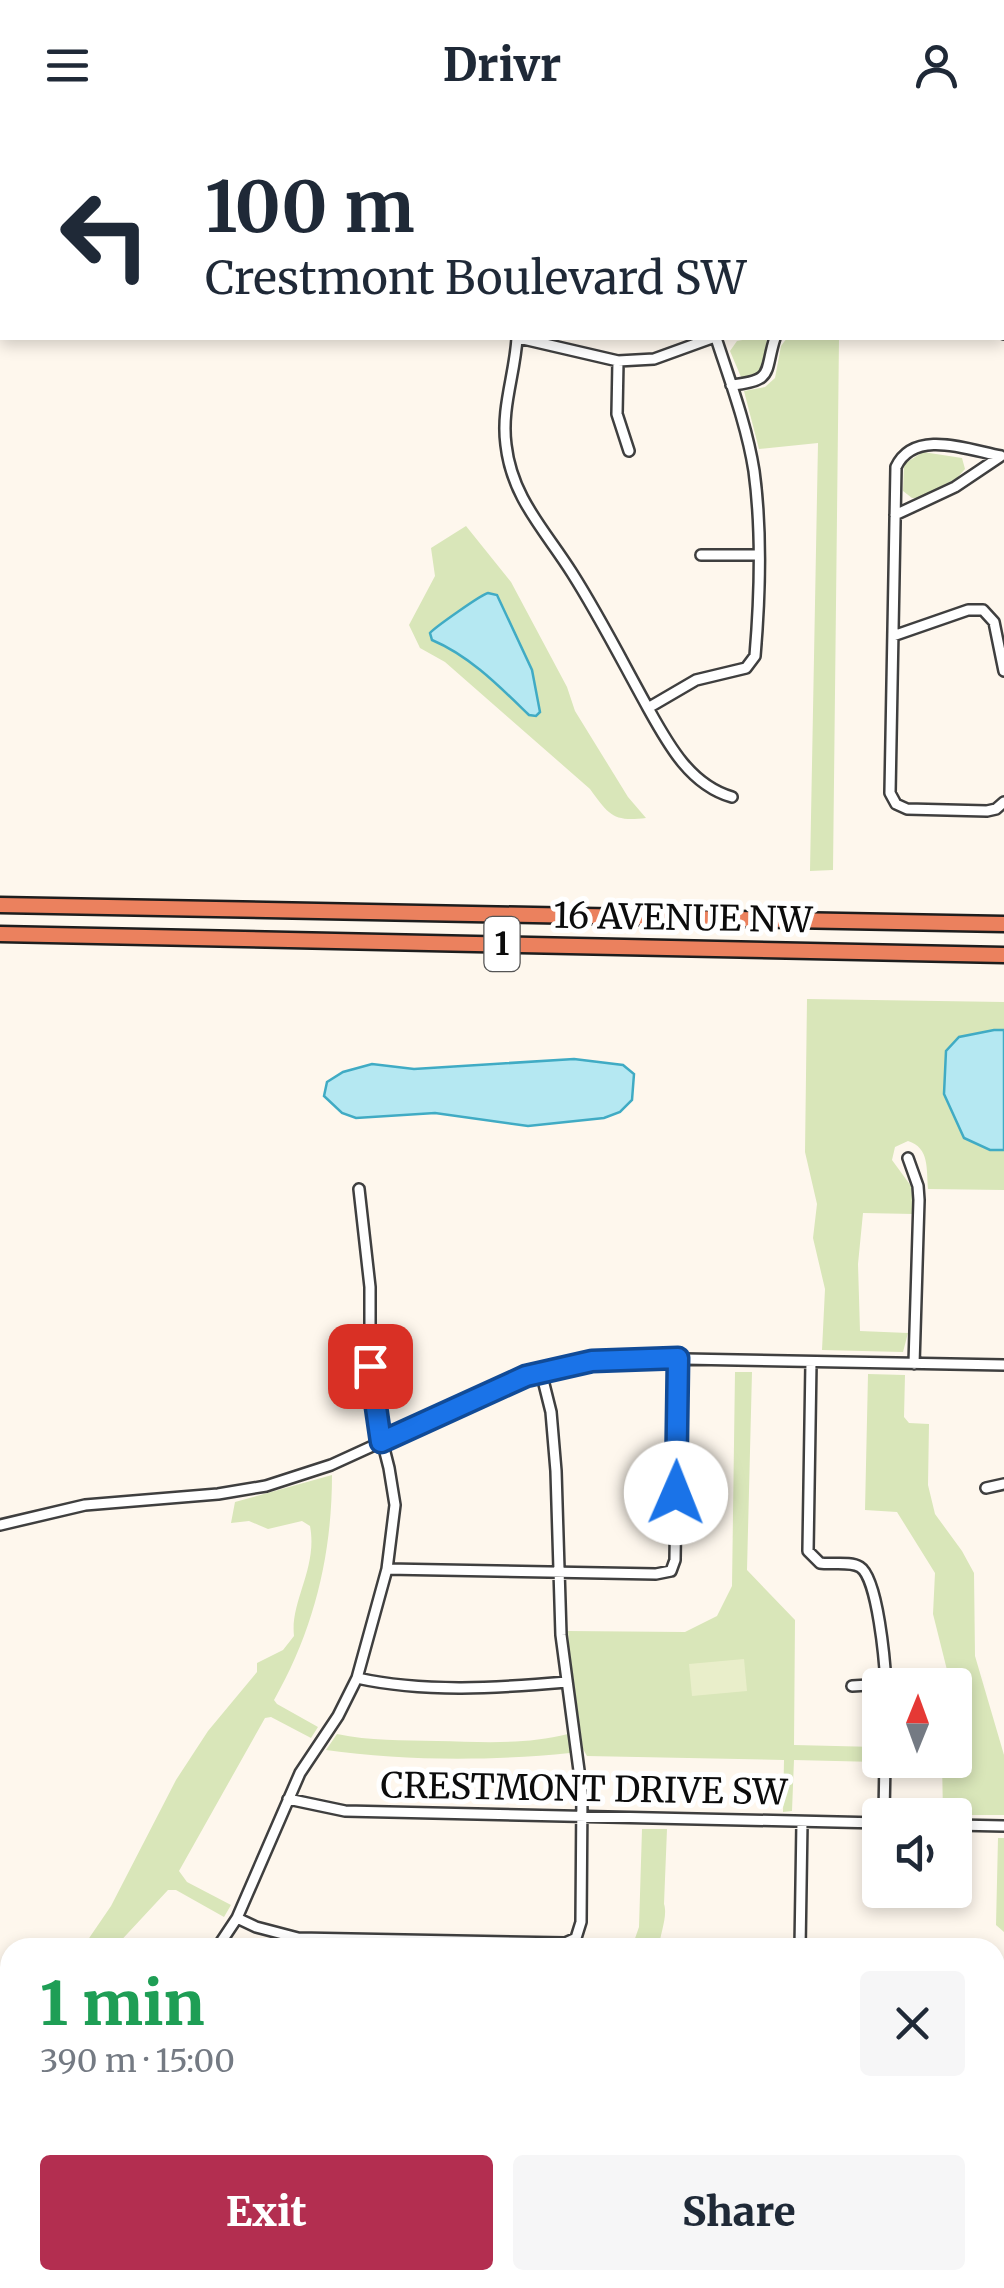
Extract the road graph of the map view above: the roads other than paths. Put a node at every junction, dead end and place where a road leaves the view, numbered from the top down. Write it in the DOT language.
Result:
graph roads {
  1 [pos="518,340"];
  2 [pos="527,340"];
  3 [pos="708,340"];
  4 [pos="715,340"];
  5 [pos="775,340"];
  6 [pos="618,361"];
  7 [pos="731,385"];
  8 [pos="629,451"];
  9 [pos="1003,455"];
  10 [pos="895,515"];
  11 [pos="701,554"];
  12 [pos="757,555"];
  13 [pos="892,636"];
  14 [pos="1004,671"];
  15 [pos="648,708"];
  16 [pos="732,797"];
  17 [pos="1004,802"];
  18 [pos="0,904"];
  19 [pos="1004,924"];
  20 [pos="0,934"];
  21 [pos="1004,955"];
  22 [pos="908,1158"];
  23 [pos="359,1189"];
  24 [pos="678,1358"];
  25 [pos="811,1362"];
  26 [pos="914,1364"];
  27 [pos="1004,1366"];
  28 [pos="542,1372"];
  29 [pos="381,1442"];
  30 [pos="1004,1484"];
  31 [pos="986,1488"];
  32 [pos="0,1525"];
  33 [pos="387,1568"];
  34 [pos="557,1574"];
  35 [pos="884,1668"];
  36 [pos="357,1678"];
  37 [pos="568,1682"];
  38 [pos="852,1686"];
  39 [pos="862,1686"];
  40 [pos="288,1799"];
  41 [pos="583,1818"];
  42 [pos="802,1822"];
  43 [pos="862,1824"];
  44 [pos="972,1825"];
  45 [pos="1004,1826"];
  46 [pos="237,1918"];
  47 [pos="224,1938"];
  48 [pos="298,1938"];
  49 [pos="576,1938"];
  50 [pos="800,1938"];
  1 -- 15 [label="street"];
  2 -- 6 [label="street"];
  3 -- 6 [label="street"];
  4 -- 7 [label="street"];
  5 -- 7 [label="street"];
  6 -- 8 [label="street"];
  7 -- 12 [label="street"];
  9 -- 10 [label="street"];
  9 -- 10 [label="street"];
  10 -- 13 [label="street"];
  11 -- 12 [label="street"];
  12 -- 15 [label="street"];
  13 -- 14 [label="street"];
  13 -- 17 [label="street"];
  15 -- 16 [label="street"];
  18 -- 19 [label="highway, 16 AVENUE NW / 1"];
  20 -- 21 [label="highway, 16 AVENUE NW / 1"];
  22 -- 26 [label="street"];
  23 -- 29 [label="street"];
  24 -- 25 [label="street"];
  24 -- 28 [label="street"];
  24 -- 34 [label="street"];
  25 -- 26 [label="street"];
  25 -- 35 [label="street"];
  26 -- 27 [label="street"];
  28 -- 29 [label="street"];
  28 -- 34 [label="street"];
  29 -- 32 [label="street"];
  29 -- 33 [label="street"];
  30 -- 31 [label="street"];
  33 -- 34 [label="street"];
  33 -- 36 [label="street"];
  34 -- 37 [label="street"];
  36 -- 37 [label="street"];
  36 -- 40 [label="street"];
  37 -- 41 [label="street"];
  38 -- 39 [label="street"];
  40 -- 41 [label="street, CRESTMONT DRIVE SW"];
  40 -- 46 [label="street"];
  41 -- 42 [label="street, CRESTMONT DRIVE SW"];
  41 -- 49 [label="street"];
  42 -- 43 [label="street, CRESTMONT DRIVE SW"];
  42 -- 50 [label="street"];
  44 -- 45 [label="street"];
  46 -- 47 [label="street"];
  46 -- 48 [label="street"];
}
